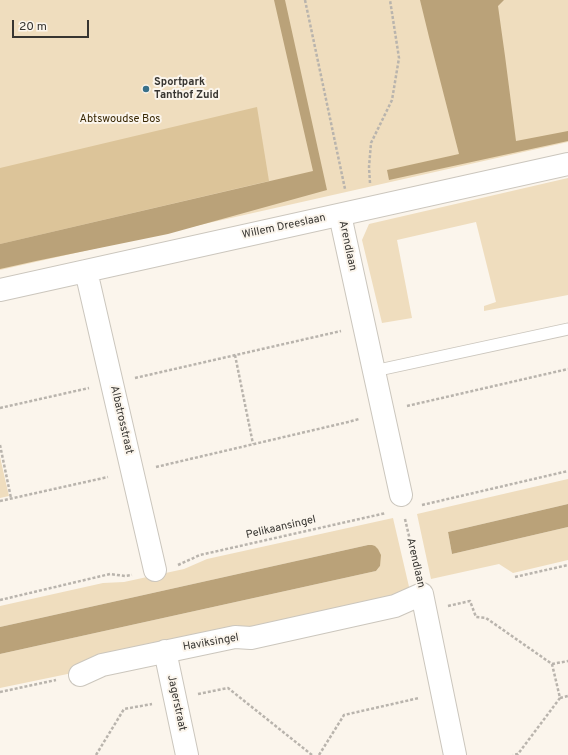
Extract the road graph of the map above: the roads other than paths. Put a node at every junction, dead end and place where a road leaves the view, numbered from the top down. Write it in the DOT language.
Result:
graph roads {
  1 [pos="568,164"];
  2 [pos="345,213"];
  3 [pos="86,271"];
  4 [pos="0,290"];
  5 [pos="568,329"];
  6 [pos="374,371"];
  7 [pos="402,502"];
  8 [pos="155,570"];
  9 [pos="165,651"];
  10 [pos="80,675"];
  11 [pos="187,755"];
  12 [pos="455,755"];
  1 -- 2 [label="street, Willem Dreeslaan"];
  2 -- 3 [label="street, Willem Dreeslaan"];
  2 -- 6 [label="street, Arendlaan"];
  3 -- 4 [label="street, Willem Dreeslaan"];
  3 -- 8 [label="street, Albatrosstraat"];
  5 -- 6 [label="lane"];
  6 -- 7 [label="street, Arendlaan"];
  9 -- 10 [label="street, Haviksingel"];
  9 -- 11 [label="street, Jagerstraat"];
  9 -- 12 [label="street, Haviksingel"];
}
